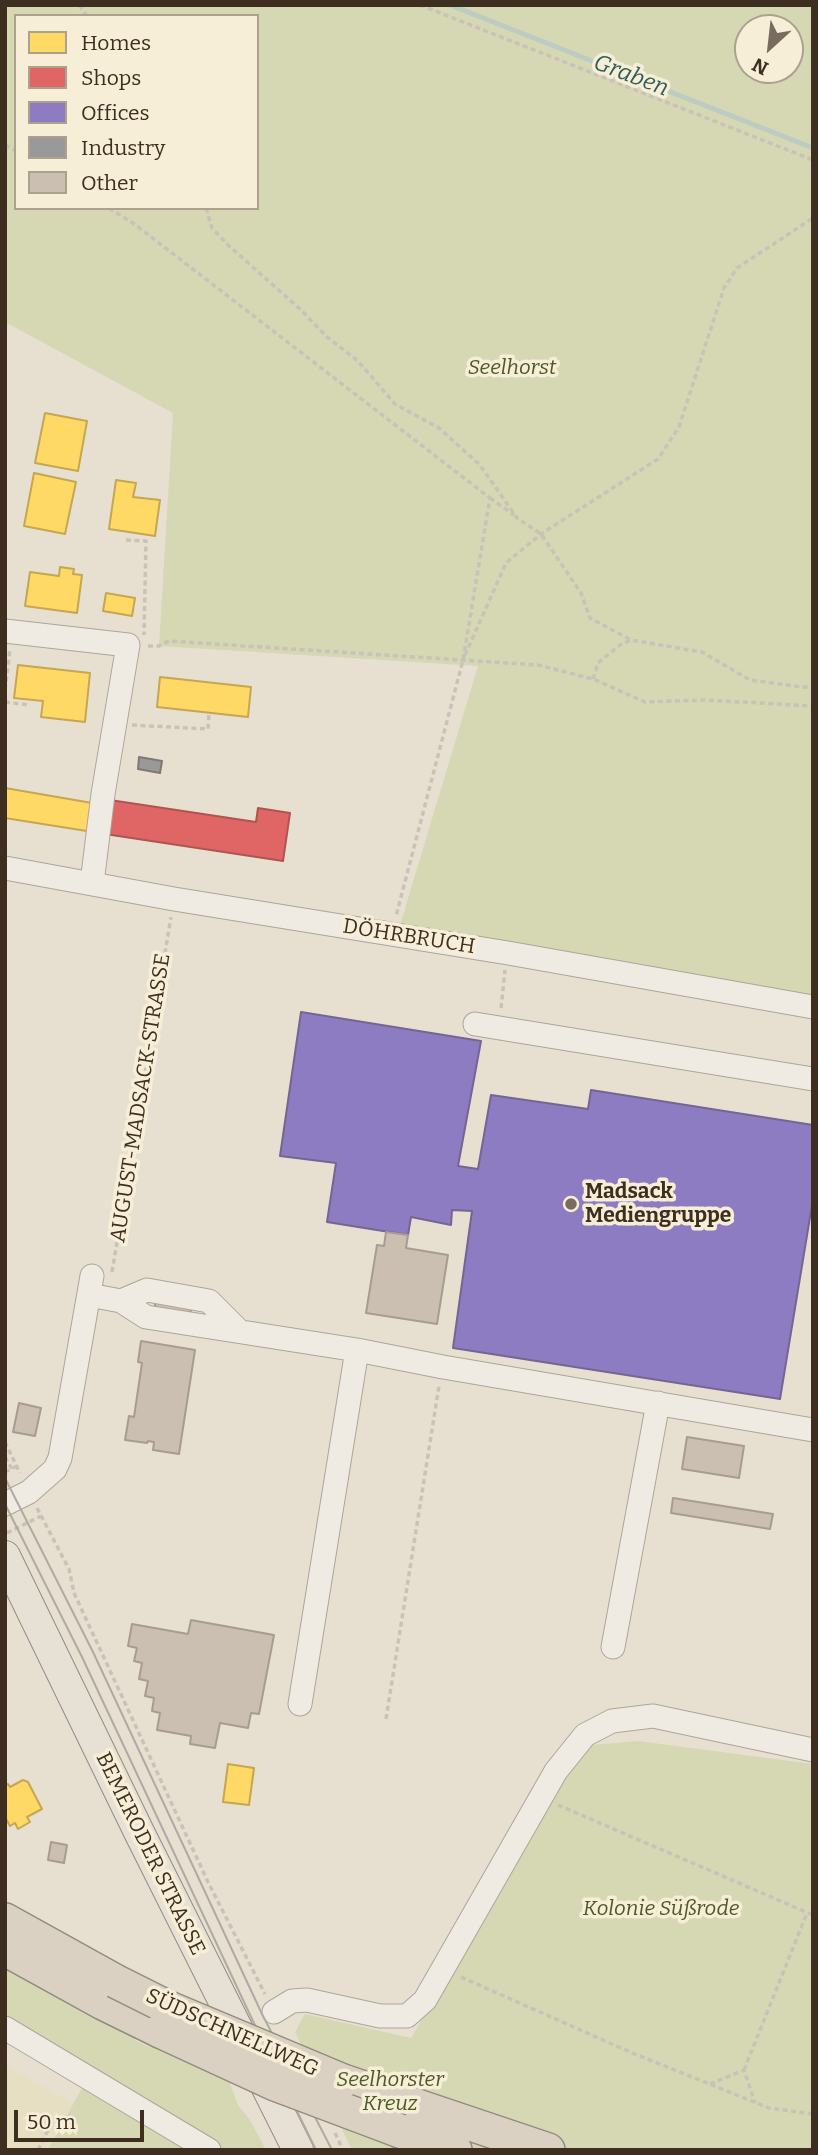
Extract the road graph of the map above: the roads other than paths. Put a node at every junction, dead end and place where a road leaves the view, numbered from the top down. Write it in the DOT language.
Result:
graph roads {
  1 [pos="9,631"];
  2 [pos="5,868"];
  3 [pos="92,884"];
  4 [pos="813,1007"];
  5 [pos="475,1024"];
  6 [pos="813,1079"];
  7 [pos="357,1350"];
  8 [pos="658,1403"];
  9 [pos="813,1430"];
  10 [pos="5,1504"];
  11 [pos="5,1556"];
  12 [pos="612,1647"];
  13 [pos="300,1704"];
  14 [pos="813,1750"];
  15 [pos="5,1920"];
  16 [pos="5,1949"];
  17 [pos="274,2012"];
  18 [pos="5,2028"];
  19 [pos="209,2150"];
  20 [pos="298,2150"];
  21 [pos="455,2150"];
  22 [pos="548,2150"];
  1 -- 3 [label="street"];
  2 -- 3 [label="street, DÖHRBRUCH"];
  3 -- 4 [label="street, DÖHRBRUCH"];
  5 -- 6 [label="street"];
  7 -- 8 [label="street"];
  7 -- 10 [label="street"];
  7 -- 13 [label="street"];
  8 -- 9 [label="street"];
  8 -- 12 [label="street"];
  11 -- 20 [label="main road, BEMERODER STRASSE"];
  14 -- 17 [label="street"];
  15 -- 22 [label="highway, SÜDSCHNELLWEG, bridge"];
  16 -- 21 [label="highway, SÜDSCHNELLWEG, bridge"];
  18 -- 19 [label="street"];
}
